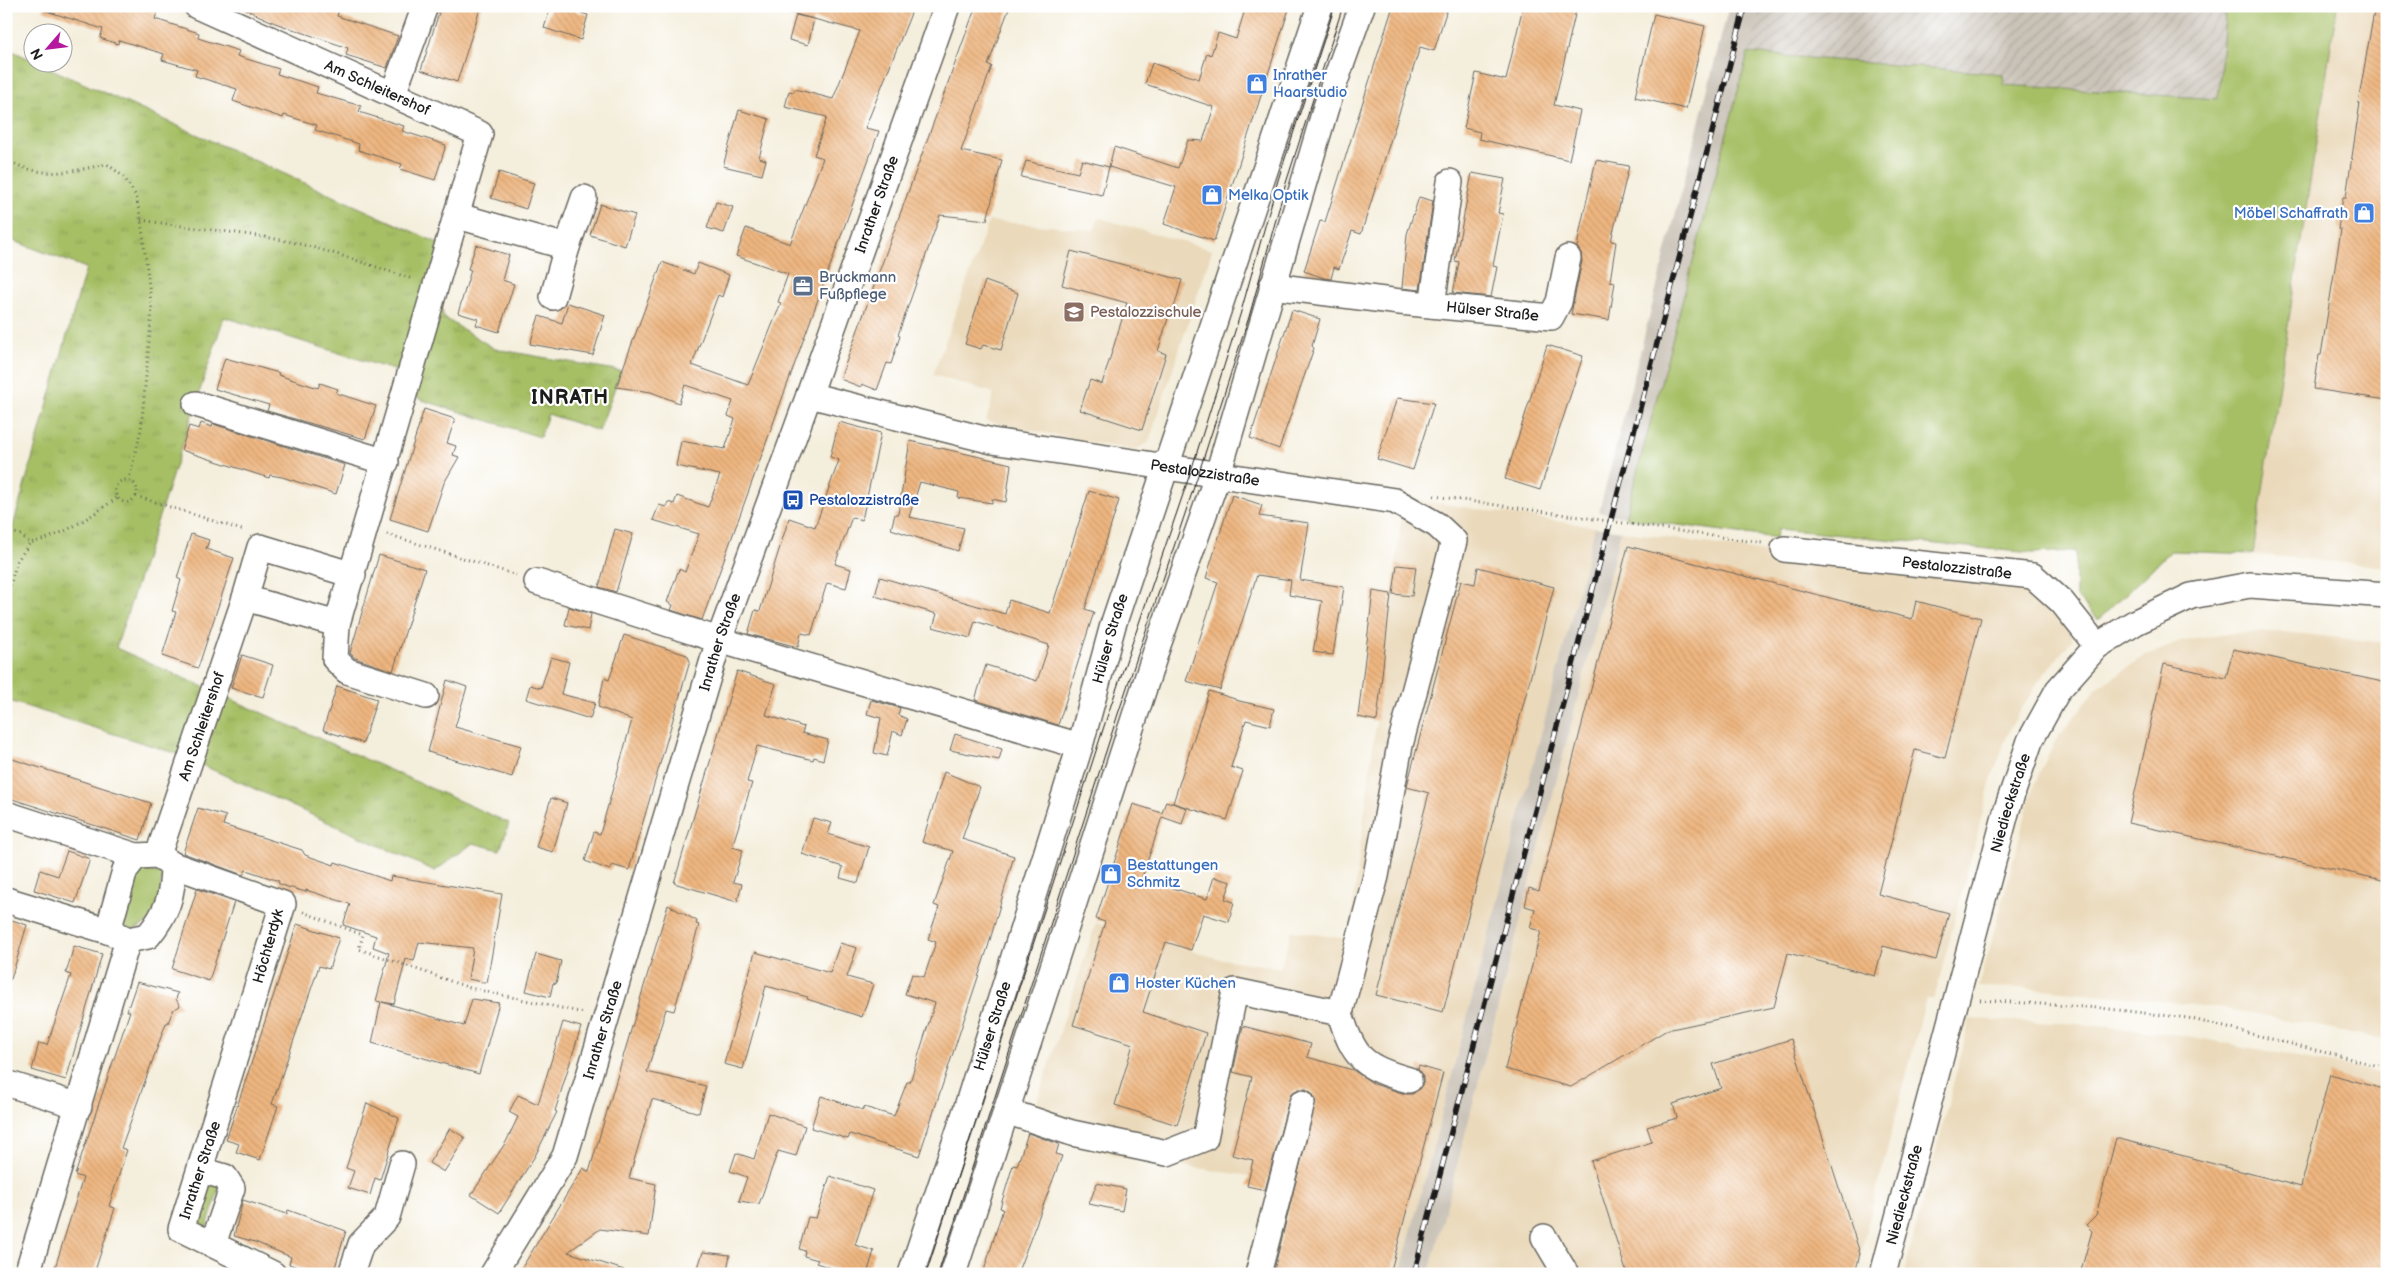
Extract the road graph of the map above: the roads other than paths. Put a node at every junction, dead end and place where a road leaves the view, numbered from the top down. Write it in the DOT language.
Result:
graph roads {
  1 [pos="197,6"];
  2 [pos="425,6"];
  3 [pos="947,6"];
  4 [pos="1320,6"];
  5 [pos="1362,6"];
  6 [pos="393,94"];
  7 [pos="1450,182"];
  8 [pos="584,198"];
  9 [pos="458,216"];
  10 [pos="566,248"];
  11 [pos="1568,258"];
  12 [pos="1272,286"];
  13 [pos="553,297"];
  14 [pos="1432,305"];
  15 [pos="809,395"];
  16 [pos="196,404"];
  17 [pos="386,462"];
  18 [pos="1167,469"];
  19 [pos="1218,474"];
  20 [pos="1784,549"];
  21 [pos="353,575"];
  22 [pos="537,582"];
  23 [pos="2387,595"];
  24 [pos="245,598"];
  25 [pos="337,624"];
  26 [pos="719,640"];
  27 [pos="2097,646"];
  28 [pos="426,696"];
  29 [pos="1080,746"];
  30 [pos="6,814"];
  31 [pos="156,859"];
  32 [pos="6,900"];
  33 [pos="118,936"];
  34 [pos="1340,1013"];
  35 [pos="240,1040"];
  36 [pos="1409,1080"];
  37 [pos="6,1083"];
  38 [pos="1302,1103"];
  39 [pos="79,1106"];
  40 [pos="1006,1111"];
  41 [pos="402,1164"];
  42 [pos="201,1170"];
  43 [pos="1544,1238"];
  44 [pos="213,1244"];
  45 [pos="27,1274"];
  46 [pos="273,1274"];
  47 [pos="351,1274"];
  48 [pos="493,1274"];
  49 [pos="911,1274"];
  50 [pos="953,1274"];
  51 [pos="1258,1274"];
  52 [pos="1566,1274"];
  53 [pos="1883,1274"];
  1 -- 6 [label="street, Am Schleitershof"];
  2 -- 6 [label="street"];
  3 -- 15 [label="street, Inrather Straße"];
  4 -- 18 [label="street, Hülser Straße"];
  5 -- 12 [label="street"];
  6 -- 9 [label="street, Am Schleitershof"];
  7 -- 14 [label="street, Hülser Straße"];
  8 -- 10 [label="street"];
  9 -- 10 [label="street"];
  9 -- 17 [label="street, Am Schleitershof"];
  10 -- 13 [label="street"];
  11 -- 14 [label="street, Hülser Straße"];
  12 -- 14 [label="street, Hülser Straße"];
  12 -- 19 [label="street"];
  15 -- 18 [label="street, Pestalozzistraße"];
  15 -- 26 [label="street, Inrather Straße"];
  16 -- 17 [label="street"];
  17 -- 21 [label="street, Am Schleitershof"];
  18 -- 19 [label="street, Pestalozzistraße"];
  18 -- 29 [label="street, Hülser Straße"];
  19 -- 34 [label="street, Pestalozzistraße"];
  19 -- 40 [label="street"];
  20 -- 27 [label="street, Pestalozzistraße"];
  21 -- 24 [label="street, Am Schleitershof"];
  21 -- 25 [label="street, Am Schleitershof"];
  22 -- 26 [label="street"];
  23 -- 27 [label="street, Niedieckstraße"];
  24 -- 25 [label="street"];
  24 -- 31 [label="street, Am Schleitershof"];
  25 -- 28 [label="street, Am Schleitershof"];
  26 -- 29 [label="street"];
  26 -- 48 [label="street, Inrather Straße"];
  27 -- 53 [label="street, Niedieckstraße"];
  29 -- 49 [label="street, Hülser Straße"];
  30 -- 31 [label="street, Höchterdyk"];
  31 -- 33 [label="street"];
  31 -- 33 [label="street"];
  31 -- 35 [label="street, Höchterdyk"];
  32 -- 33 [label="street"];
  33 -- 39 [label="street"];
  34 -- 36 [label="street"];
  34 -- 40 [label="street"];
  35 -- 42 [label="street, Inrather Straße"];
  37 -- 39 [label="street"];
  38 -- 51 [label="street"];
  39 -- 45 [label="street"];
  40 -- 50 [label="street"];
  41 -- 47 [label="street"];
  42 -- 44 [label="street"];
  42 -- 44 [label="street, Inrather Straße"];
  43 -- 52 [label="street"];
  44 -- 46 [label="street, Inrather Straße"];
}
